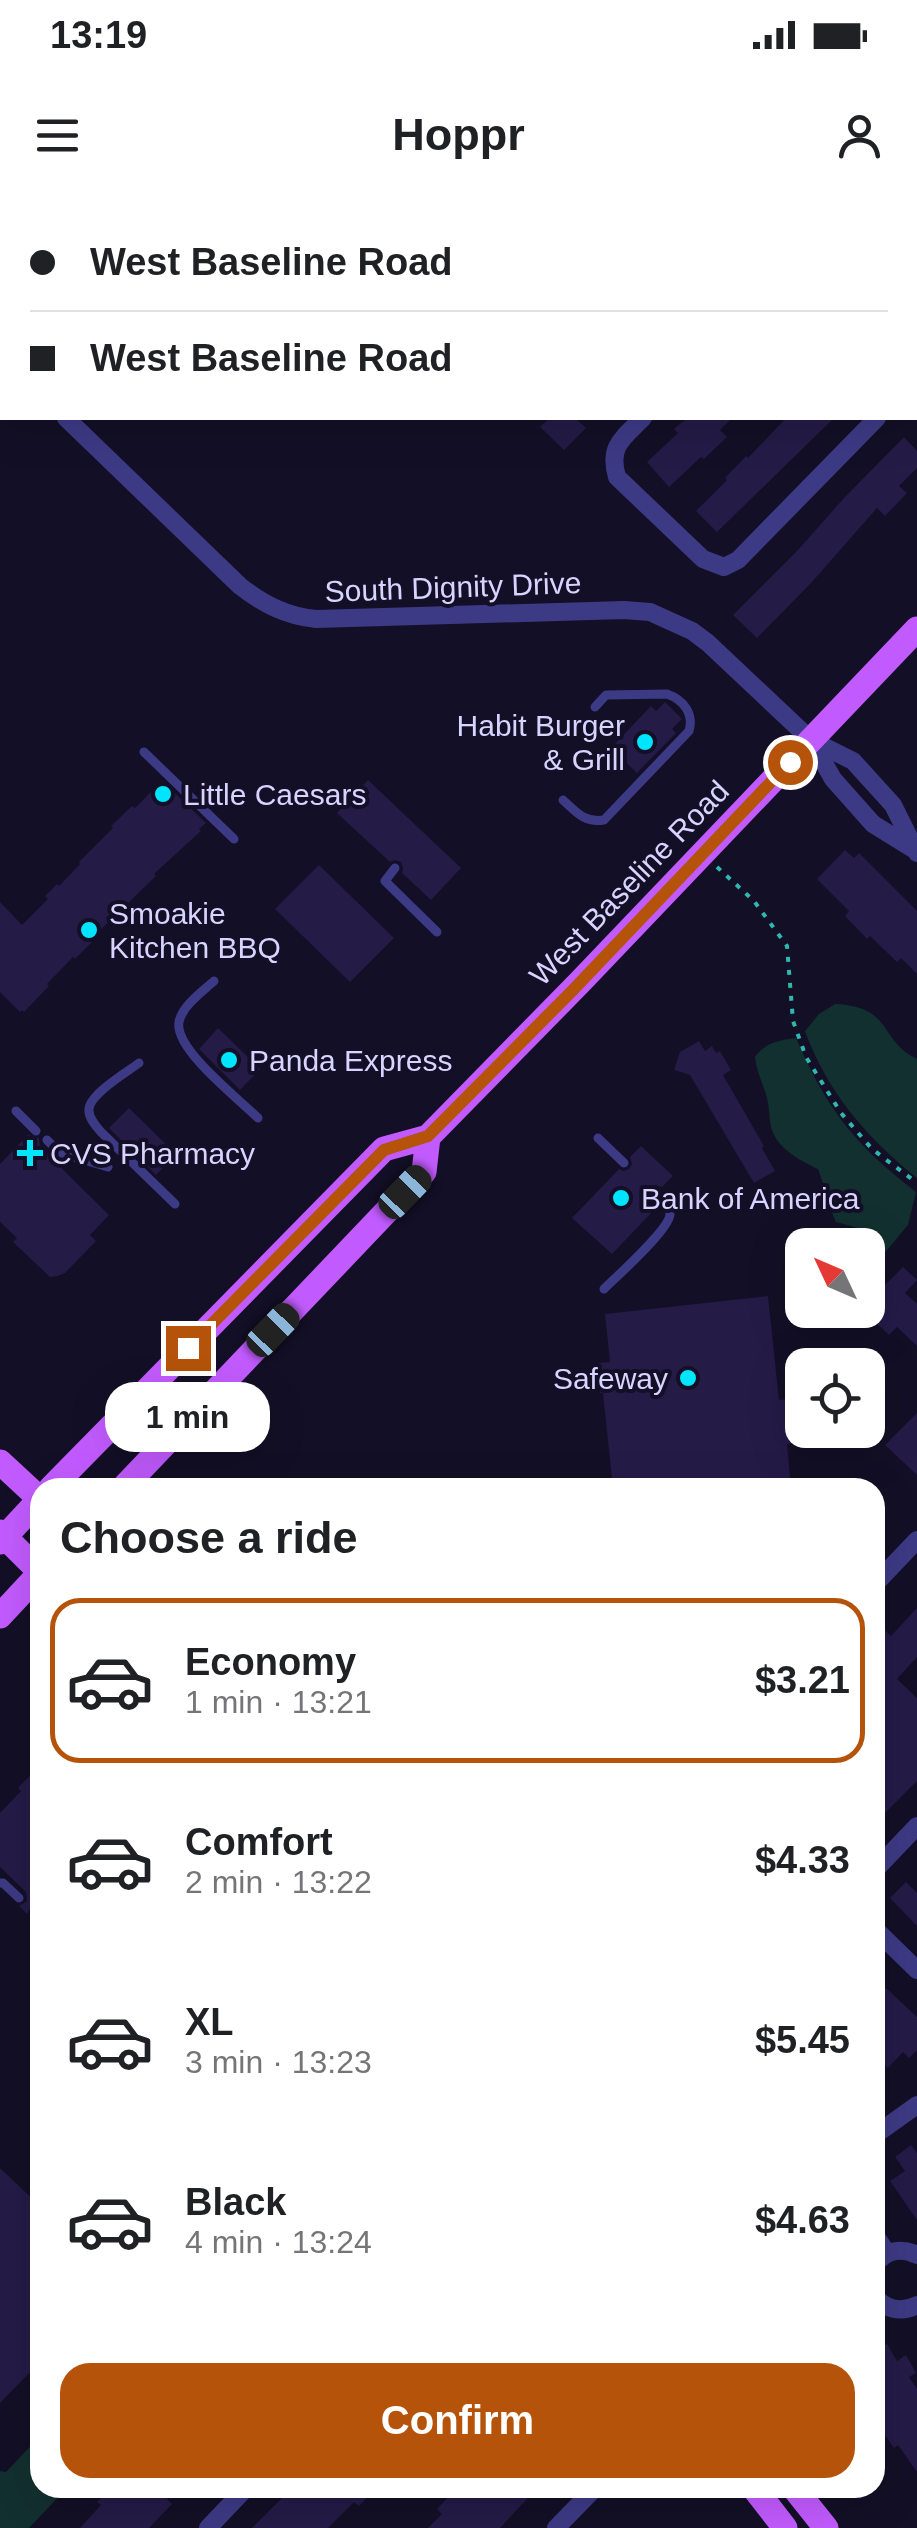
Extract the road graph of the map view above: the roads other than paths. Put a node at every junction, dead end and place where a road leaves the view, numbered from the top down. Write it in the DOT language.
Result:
graph roads {
  1 [pos="68,420"];
  2 [pos="641,420"];
  3 [pos="874,420"];
  4 [pos="917,629"];
  5 [pos="595,708"];
  6 [pos="811,740"];
  7 [pos="144,752"];
  8 [pos="563,800"];
  9 [pos="234,839"];
  10 [pos="916,852"];
  11 [pos="395,868"];
  12 [pos="437,932"];
  13 [pos="214,980"];
  14 [pos="140,1063"];
  15 [pos="16,1111"];
  16 [pos="258,1118"];
  17 [pos="36,1131"];
  18 [pos="428,1136"];
  19 [pos="598,1138"];
  20 [pos="46,1140"];
  21 [pos="624,1163"];
  22 [pos="108,1168"];
  23 [pos="657,1193"];
  24 [pos="175,1204"];
  25 [pos="604,1289"];
  26 [pos="0,1462"];
  27 [pos="61,1478"];
  28 [pos="133,1478"];
  29 [pos="30,1490"];
  30 [pos="30,1509"];
  31 [pos="2,1537"];
  32 [pos="917,1540"];
  33 [pos="30,1563"];
  34 [pos="885,1574"];
  35 [pos="30,1583"];
  36 [pos="0,1616"];
  37 [pos="917,1826"];
  38 [pos="885,1860"];
  39 [pos="0,1884"];
  40 [pos="19,1898"];
  41 [pos="885,1940"];
  42 [pos="917,1970"];
  43 [pos="917,2105"];
  44 [pos="885,2128"];
  45 [pos="917,2256"];
  46 [pos="885,2257"];
  47 [pos="885,2305"];
  48 [pos="917,2306"];
  49 [pos="896,2310"];
  50 [pos="885,2312"];
  51 [pos="236,2498"];
  52 [pos="584,2498"];
  53 [pos="762,2498"];
  54 [pos="802,2498"];
  55 [pos="208,2528"];
  56 [pos="556,2528"];
  57 [pos="784,2528"];
  58 [pos="826,2528"];
  1 -- 6 [label="street, South Dignity Drive"];
  2 -- 3 [label="street"];
  4 -- 6 [label="main road, West Baseline Road"];
  5 -- 8 [label="lane"];
  6 -- 10 [label="street"];
  6 -- 10 [label="street"];
  6 -- 18 [label="main road, West Baseline Road"];
  7 -- 9 [label="lane"];
  11 -- 12 [label="lane"];
  13 -- 16 [label="lane"];
  14 -- 24 [label="lane"];
  15 -- 17 [label="lane"];
  18 -- 27 [label="main road, West Baseline Road"];
  18 -- 28 [label="main road, West Baseline Road"];
  19 -- 21 [label="lane"];
  20 -- 22 [label="lane"];
  23 -- 25 [label="lane"];
  26 -- 29 [label="main road"];
  30 -- 31 [label="main road"];
  31 -- 33 [label="main road"];
  32 -- 34 [label="street"];
  35 -- 36 [label="main road"];
  37 -- 38 [label="street"];
  39 -- 40 [label="lane"];
  41 -- 42 [label="street"];
  43 -- 44 [label="street"];
  45 -- 46 [label="street"];
  47 -- 49 [label="street"];
  48 -- 49 [label="street"];
  49 -- 50 [label="street"];
  51 -- 55 [label="street"];
  52 -- 56 [label="street"];
  53 -- 57 [label="main road"];
  54 -- 58 [label="main road"];
}
